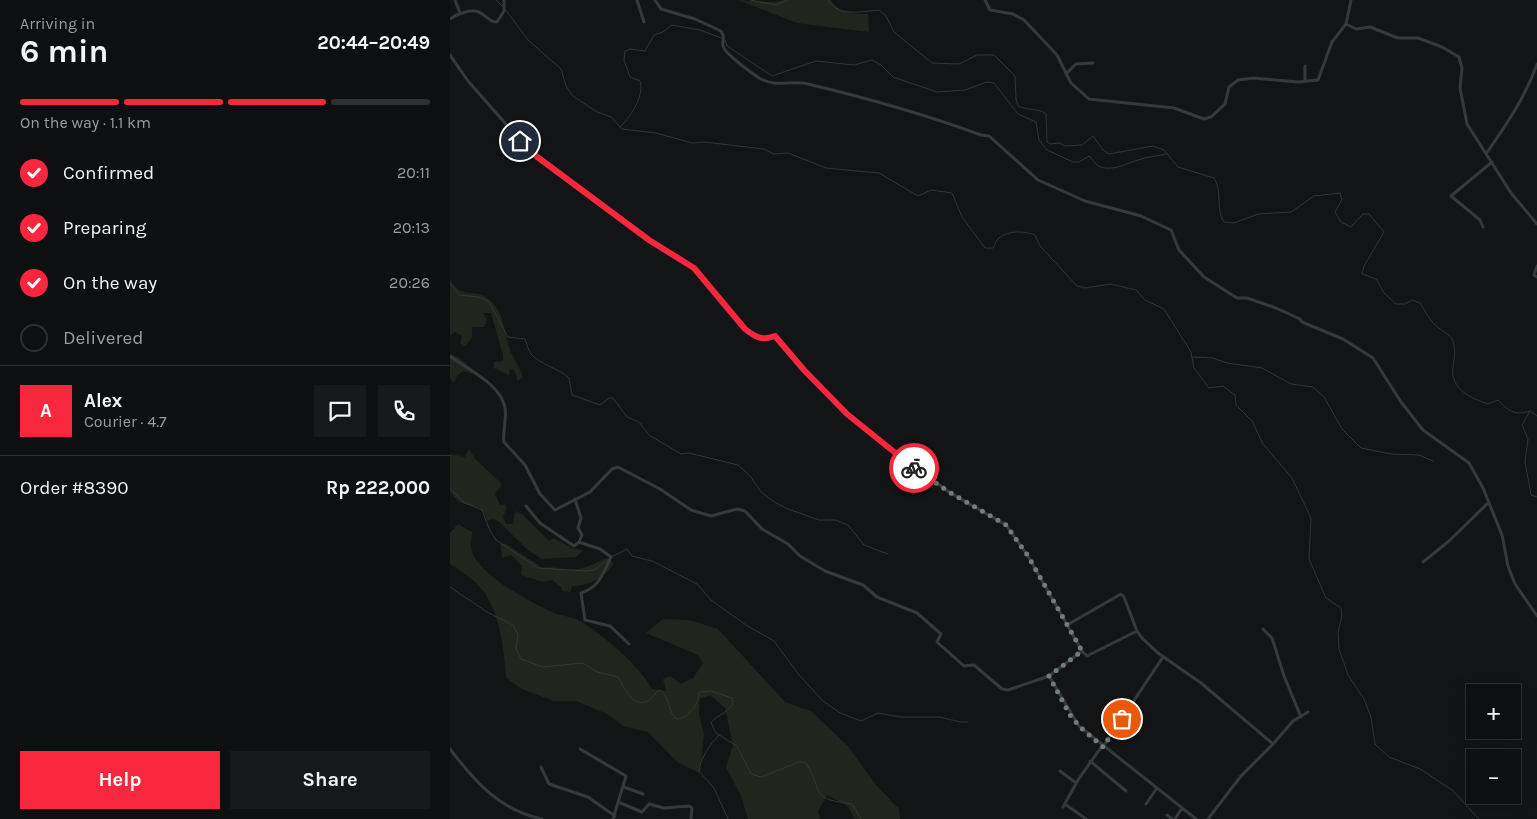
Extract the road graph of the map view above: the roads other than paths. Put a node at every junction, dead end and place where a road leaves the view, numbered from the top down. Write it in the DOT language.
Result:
graph roads {
  1 [pos="455,0"];
  2 [pos="504,0"];
  3 [pos="637,0"];
  4 [pos="655,0"];
  5 [pos="984,0"];
  6 [pos="1351,0"];
  7 [pos="460,13"];
  8 [pos="450,19"];
  9 [pos="644,22"];
  10 [pos="1346,24"];
  11 [pos="450,55"];
  12 [pos="1093,63"];
  13 [pos="1537,64"];
  14 [pos="1305,66"];
  15 [pos="1066,74"];
  16 [pos="1305,81"];
  17 [pos="1486,154"];
  18 [pos="1492,162"];
  19 [pos="1537,224"];
  20 [pos="1483,227"];
  21 [pos="1537,266"];
  22 [pos="1537,277"];
  23 [pos="450,356"];
  24 [pos="575,499"];
  25 [pos="1489,502"];
  26 [pos="526,506"];
  27 [pos="579,542"];
  28 [pos="1423,562"];
  29 [pos="1537,616"];
  30 [pos="1067,625"];
  31 [pos="1263,629"];
  32 [pos="1137,631"];
  33 [pos="629,644"];
  34 [pos="1082,651"];
  35 [pos="1164,657"];
  36 [pos="1049,676"];
  37 [pos="1308,712"];
  38 [pos="1301,717"];
  39 [pos="1273,744"];
  40 [pos="1102,747"];
  41 [pos="450,749"];
  42 [pos="580,749"];
  43 [pos="1090,761"];
  44 [pos="541,767"];
  45 [pos="1060,771"];
  46 [pos="1076,783"];
  47 [pos="624,787"];
  48 [pos="1157,788"];
  49 [pos="1126,791"];
  50 [pos="643,794"];
  51 [pos="618,802"];
  52 [pos="1146,804"];
  53 [pos="1182,808"];
  54 [pos="1167,815"];
  55 [pos="614,818"];
  56 [pos="542,819"];
  57 [pos="691,819"];
  58 [pos="1086,819"];
  59 [pos="1174,819"];
  60 [pos="1196,819"];
  61 [pos="1208,819"];
  1 -- 7 [label="street"];
  2 -- 7 [label="street"];
  3 -- 9 [label="street"];
  4 -- 25 [label="street"];
  5 -- 15 [label="street"];
  6 -- 10 [label="street"];
  7 -- 8 [label="street"];
  10 -- 16 [label="street"];
  10 -- 17 [label="street"];
  11 -- 30 [label="street"];
  12 -- 15 [label="street"];
  13 -- 17 [label="street"];
  14 -- 16 [label="street"];
  15 -- 16 [label="street"];
  17 -- 18 [label="street"];
  18 -- 19 [label="street"];
  18 -- 20 [label="street"];
  21 -- 22 [label="street"];
  23 -- 24 [label="street"];
  24 -- 27 [label="street"];
  24 -- 36 [label="street"];
  25 -- 28 [label="street"];
  25 -- 29 [label="street"];
  26 -- 27 [label="street"];
  27 -- 33 [label="street"];
  30 -- 32 [label="street"];
  30 -- 34 [label="street"];
  31 -- 38 [label="street"];
  32 -- 34 [label="street"];
  32 -- 35 [label="street"];
  34 -- 36 [label="street"];
  35 -- 39 [label="street"];
  35 -- 40 [label="street"];
  36 -- 40 [label="street"];
  37 -- 38 [label="street"];
  38 -- 39 [label="street"];
  39 -- 61 [label="street"];
  40 -- 43 [label="street"];
  40 -- 48 [label="street"];
  41 -- 56 [label="street"];
  42 -- 47 [label="street"];
  43 -- 46 [label="street"];
  43 -- 49 [label="street"];
  44 -- 55 [label="street"];
  45 -- 46 [label="street"];
  46 -- 58 [label="street"];
  47 -- 50 [label="street"];
  47 -- 51 [label="street"];
  48 -- 52 [label="street"];
  48 -- 53 [label="street"];
  51 -- 55 [label="street"];
  51 -- 57 [label="street"];
  53 -- 59 [label="street"];
  53 -- 60 [label="street"];
  54 -- 59 [label="street"];
}
